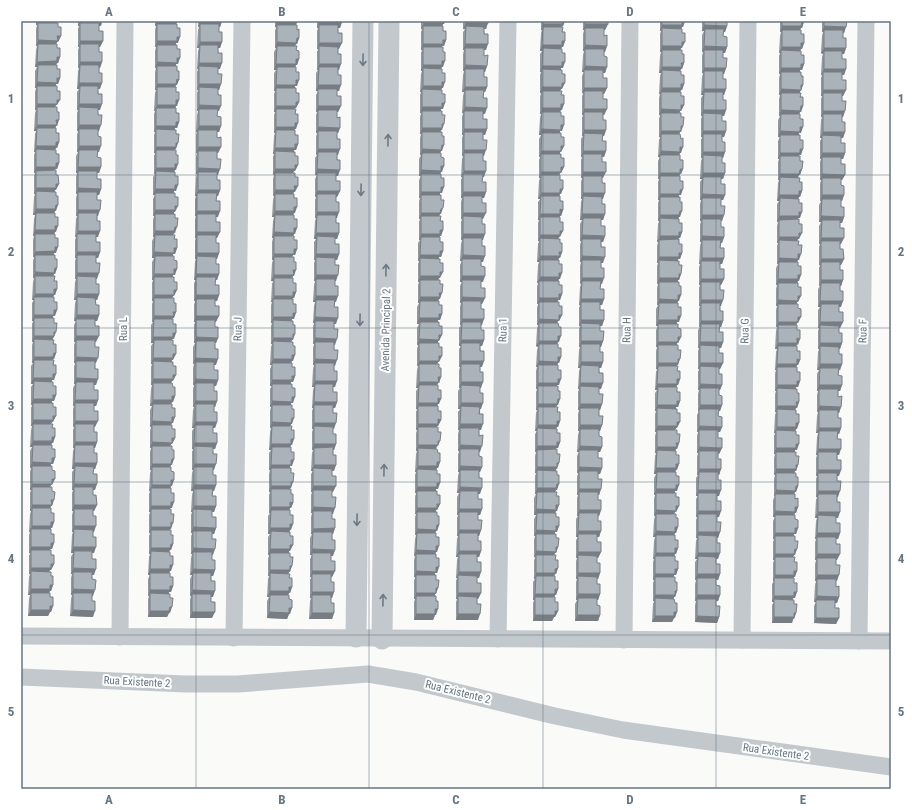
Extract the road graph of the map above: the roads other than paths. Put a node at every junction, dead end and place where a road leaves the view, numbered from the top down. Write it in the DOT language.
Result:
graph roads {
  1 [pos="125,21"];
  2 [pos="242,21"];
  3 [pos="363,21"];
  4 [pos="389,21"];
  5 [pos="508,21"];
  6 [pos="630,21"];
  7 [pos="748,21"];
  8 [pos="866,21"];
  9 [pos="21,636"];
  10 [pos="120,637"];
  11 [pos="356,637"];
  12 [pos="234,638"];
  13 [pos="382,638"];
  14 [pos="498,639"];
  15 [pos="624,640"];
  16 [pos="742,640"];
  17 [pos="859,641"];
  18 [pos="891,641"];
  19 [pos="21,677"];
  20 [pos="891,767"];
  1 -- 10 [label="street, Rua L"];
  2 -- 12 [label="street, Rua J"];
  3 -- 11 [label="street, one-way"];
  13 -- 4 [label="street, Avenida Principal 2, one-way"];
  5 -- 14 [label="street, Rua 1"];
  6 -- 15 [label="street, Rua H"];
  7 -- 16 [label="street, Rua G"];
  8 -- 17 [label="street, Rua F"];
  9 -- 10 [label="street"];
  10 -- 12 [label="street"];
  11 -- 12 [label="street"];
  11 -- 13 [label="street"];
  13 -- 14 [label="street"];
  14 -- 15 [label="street"];
  15 -- 16 [label="street"];
  16 -- 17 [label="street"];
  17 -- 18 [label="street"];
  19 -- 20 [label="street, Rua Existente 2"];
}
